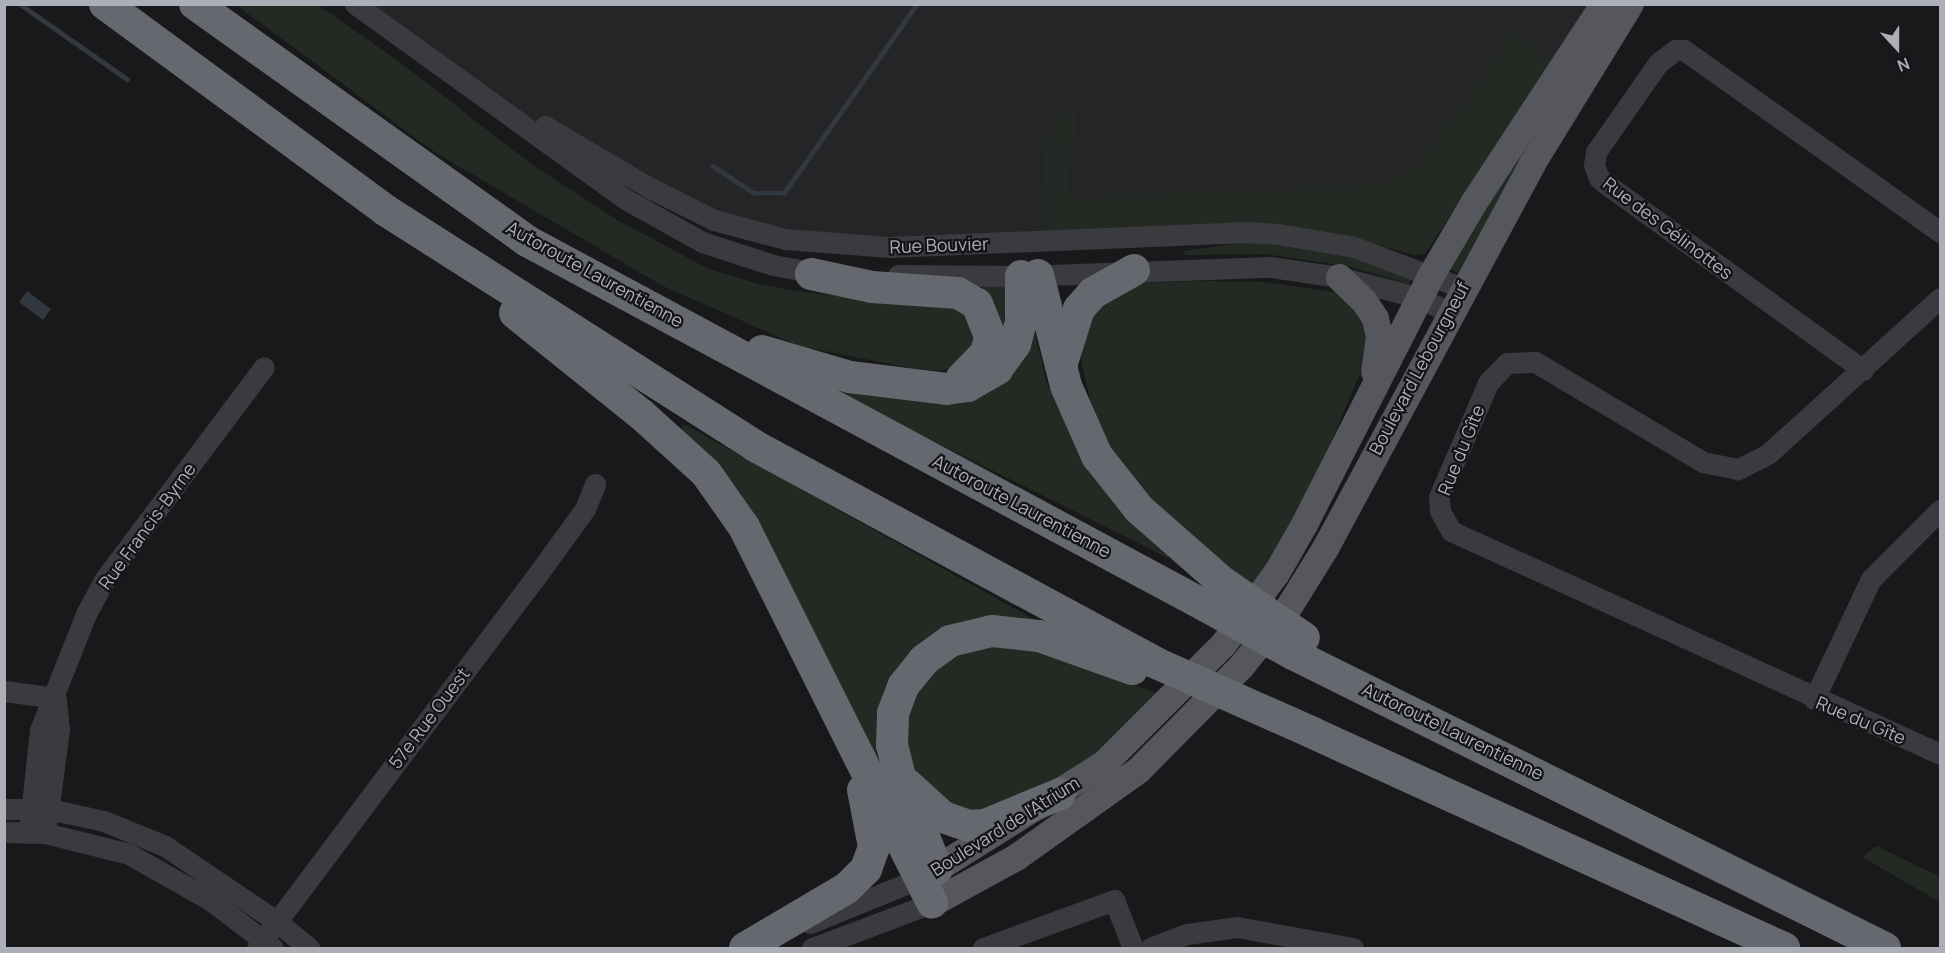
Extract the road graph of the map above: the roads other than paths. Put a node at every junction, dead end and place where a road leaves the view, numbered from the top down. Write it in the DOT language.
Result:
graph roads {
  1 [pos="105,4"];
  2 [pos="195,4"];
  3 [pos="355,4"];
  4 [pos="1603,4"];
  5 [pos="1630,4"];
  6 [pos="448,71"];
  7 [pos="385,210"];
  8 [pos="1941,232"];
  9 [pos="1027,243"];
  10 [pos="1134,270"];
  11 [pos="1432,273"];
  12 [pos="811,274"];
  13 [pos="1030,275"];
  14 [pos="1339,277"];
  15 [pos="1463,288"];
  16 [pos="1420,298"];
  17 [pos="1941,298"];
  18 [pos="1449,312"];
  19 [pos="703,334"];
  20 [pos="264,367"];
  21 [pos="1061,367"];
  22 [pos="1863,370"];
  23 [pos="946,389"];
  24 [pos="1372,389"];
  25 [pos="595,484"];
  26 [pos="1941,510"];
  27 [pos="1213,593"];
  28 [pos="1222,644"];
  29 [pos="1153,670"];
  30 [pos="4,691"];
  31 [pos="56,698"];
  32 [pos="1814,699"];
  33 [pos="840,718"];
  34 [pos="1192,720"];
  35 [pos="1941,754"];
  36 [pos="900,777"];
  37 [pos="1060,794"];
  38 [pos="4,809"];
  39 [pos="40,809"];
  40 [pos="4,832"];
  41 [pos="37,833"];
  42 [pos="935,886"];
  43 [pos="276,921"];
  44 [pos="265,946"];
  45 [pos="309,948"];
  46 [pos="747,948"];
  47 [pos="812,948"];
  48 [pos="983,948"];
  49 [pos="1133,948"];
  50 [pos="1150,948"];
  51 [pos="1353,948"];
  52 [pos="1784,948"];
  53 [pos="1885,948"];
  1 -- 7 [label="highway"];
  2 -- 19 [label="highway, Autoroute Laurentienne"];
  3 -- 6 [label="street, Rue Bouvier"];
  4 -- 11 [label="main road, Boulevard Lebourgneuf"];
  5 -- 15 [label="main road, Boulevard Lebourgneuf"];
  6 -- 9 [label="street, Rue Bouvier"];
  6 -- 12 [label="street, Rue Bouvier"];
  7 -- 29 [label="highway"];
  7 -- 33 [label="highway"];
  8 -- 22 [label="street, Rue des Gélinottes"];
  9 -- 11 [label="street, Rue Bouvier"];
  9 -- 13 [label="street"];
  10 -- 13 [label="street, Rue Bouvier"];
  10 -- 14 [label="street, Rue Bouvier"];
  10 -- 21 [label="highway"];
  11 -- 15 [label="street, Rue Bouvier"];
  11 -- 16 [label="main road, Boulevard Lebourgneuf"];
  12 -- 13 [label="street, Rue Bouvier"];
  12 -- 23 [label="highway"];
  13 -- 21 [label="highway"];
  13 -- 23 [label="highway"];
  14 -- 16 [label="street, Rue Bouvier"];
  14 -- 24 [label="main road"];
  15 -- 18 [label="main road, Boulevard Lebourgneuf"];
  16 -- 18 [label="street, Rue Bouvier"];
  16 -- 24 [label="main road, Boulevard Lebourgneuf"];
  17 -- 22 [label="street, Rue du Gîte"];
  18 -- 34 [label="main road, Boulevard Lebourgneuf"];
  19 -- 23 [label="highway"];
  19 -- 27 [label="highway, Autoroute Laurentienne"];
  20 -- 31 [label="street, Rue Francis-Byrne"];
  21 -- 27 [label="highway"];
  22 -- 32 [label="street, Rue du Gîte"];
  24 -- 28 [label="main road, Boulevard Lebourgneuf"];
  25 -- 43 [label="street, 57e Rue Ouest"];
  26 -- 32 [label="street"];
  27 -- 53 [label="highway, Autoroute Laurentienne, bridge"];
  28 -- 37 [label="main road, Boulevard de l'Atrium"];
  29 -- 36 [label="highway"];
  29 -- 52 [label="highway, bridge"];
  30 -- 31 [label="street"];
  31 -- 39 [label="street, Rue Francis-Byrne"];
  32 -- 35 [label="street, Rue du Gîte"];
  33 -- 42 [label="highway"];
  33 -- 46 [label="highway"];
  34 -- 42 [label="main road, Boulevard de l'Atrium"];
  36 -- 37 [label="highway"];
  36 -- 42 [label="highway"];
  37 -- 42 [label="main road, Boulevard de l'Atrium"];
  38 -- 39 [label="street"];
  39 -- 41 [label="street, Rue Francis-Byrne"];
  39 -- 43 [label="street"];
  40 -- 41 [label="street"];
  41 -- 44 [label="street"];
  42 -- 46 [label="street, Boulevard de l'Atrium"];
  42 -- 47 [label="street, Boulevard de l'Atrium"];
  43 -- 44 [label="street, 57e Rue Ouest"];
  43 -- 45 [label="street"];
  48 -- 49 [label="street"];
  50 -- 51 [label="street"];
}
